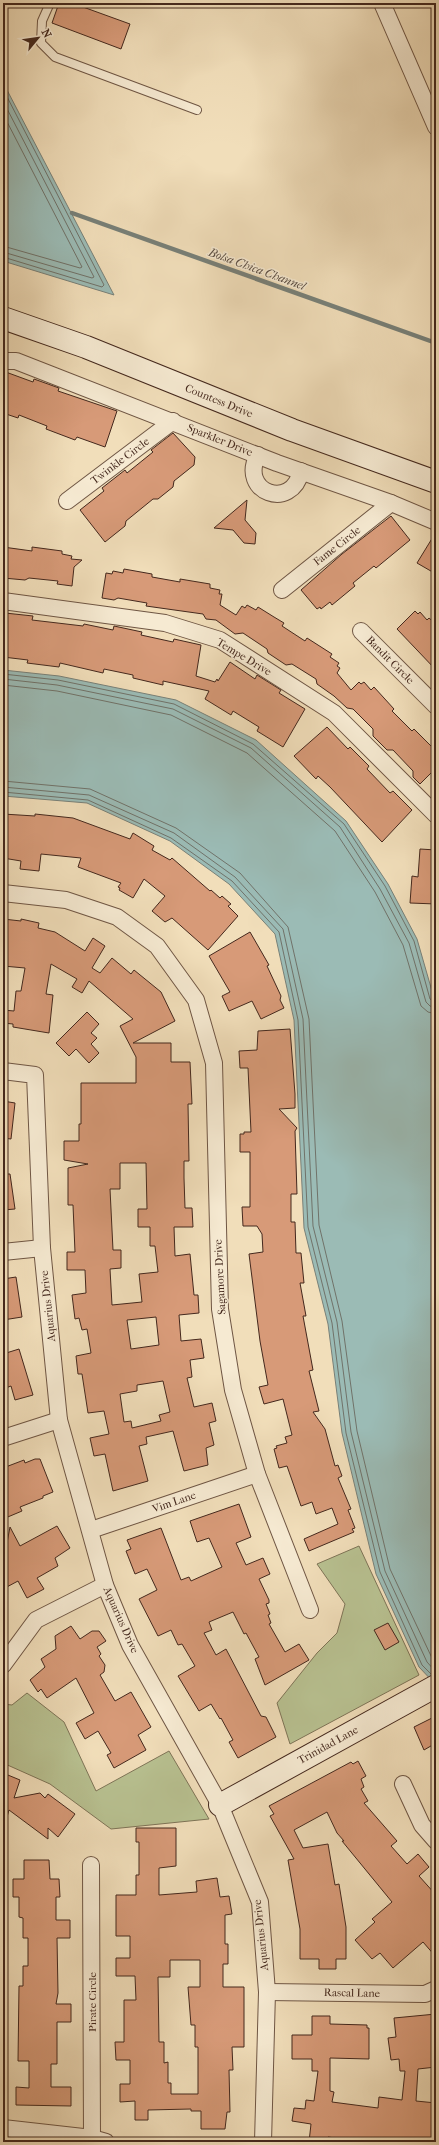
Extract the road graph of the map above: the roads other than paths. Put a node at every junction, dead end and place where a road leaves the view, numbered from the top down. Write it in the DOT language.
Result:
graph roads {
  1 [pos="50,3"];
  2 [pos="382,3"];
  3 [pos="197,110"];
  4 [pos="436,127"];
  5 [pos="3,318"];
  6 [pos="3,361"];
  7 [pos="173,421"];
  8 [pos="258,455"];
  9 [pos="301,471"];
  10 [pos="436,482"];
  11 [pos="67,501"];
  12 [pos="391,503"];
  13 [pos="436,522"];
  14 [pos="282,590"];
  15 [pos="3,601"];
  16 [pos="361,632"];
  17 [pos="436,706"];
  18 [pos="436,815"];
  19 [pos="3,893"];
  20 [pos="3,1071"];
  21 [pos="42,1248"];
  22 [pos="3,1252"];
  23 [pos="59,1420"];
  24 [pos="3,1438"];
  25 [pos="257,1474"];
  26 [pos="91,1530"];
  27 [pos="105,1585"];
  28 [pos="310,1610"];
  29 [pos="3,1665"];
  30 [pos="435,1686"];
  31 [pos="403,1784"];
  32 [pos="220,1805"];
  33 [pos="436,1841"];
  34 [pos="91,1865"];
  35 [pos="436,1989"];
  36 [pos="267,1992"];
  37 [pos="3,2128"];
  38 [pos="99,2140"];
  39 [pos="263,2142"];
  1 -- 3 [label="lane"];
  2 -- 4 [label="street"];
  5 -- 10 [label="street, Countess Drive"];
  6 -- 7 [label="street, Sparkler Drive"];
  7 -- 8 [label="street, Sparkler Drive"];
  7 -- 11 [label="street, Twinkle Circle"];
  8 -- 9 [label="street, Sparkler Drive"];
  8 -- 9 [label="street"];
  9 -- 12 [label="street, Sparkler Drive"];
  12 -- 13 [label="street, Sparkler Drive"];
  12 -- 14 [label="street, Fame Circle"];
  15 -- 18 [label="street, Tempe Drive"];
  16 -- 17 [label="street, Bandit Circle"];
  19 -- 25 [label="street, Sagamore Drive"];
  20 -- 21 [label="street, Aquarius Drive"];
  21 -- 22 [label="street"];
  21 -- 23 [label="street, Aquarius Drive"];
  23 -- 24 [label="street"];
  23 -- 26 [label="street, Aquarius Drive"];
  25 -- 26 [label="street, Vim Lane"];
  25 -- 28 [label="street, Sagamore Drive"];
  26 -- 27 [label="street, Aquarius Drive"];
  27 -- 29 [label="street"];
  27 -- 32 [label="street, Aquarius Drive"];
  30 -- 32 [label="street, Trinidad Lane"];
  31 -- 33 [label="street"];
  32 -- 36 [label="street, Aquarius Drive"];
  34 -- 38 [label="street, Pirate Circle"];
  35 -- 36 [label="street, Rascal Lane"];
  36 -- 39 [label="street, Aquarius Drive"];
  37 -- 38 [label="street"];
}
